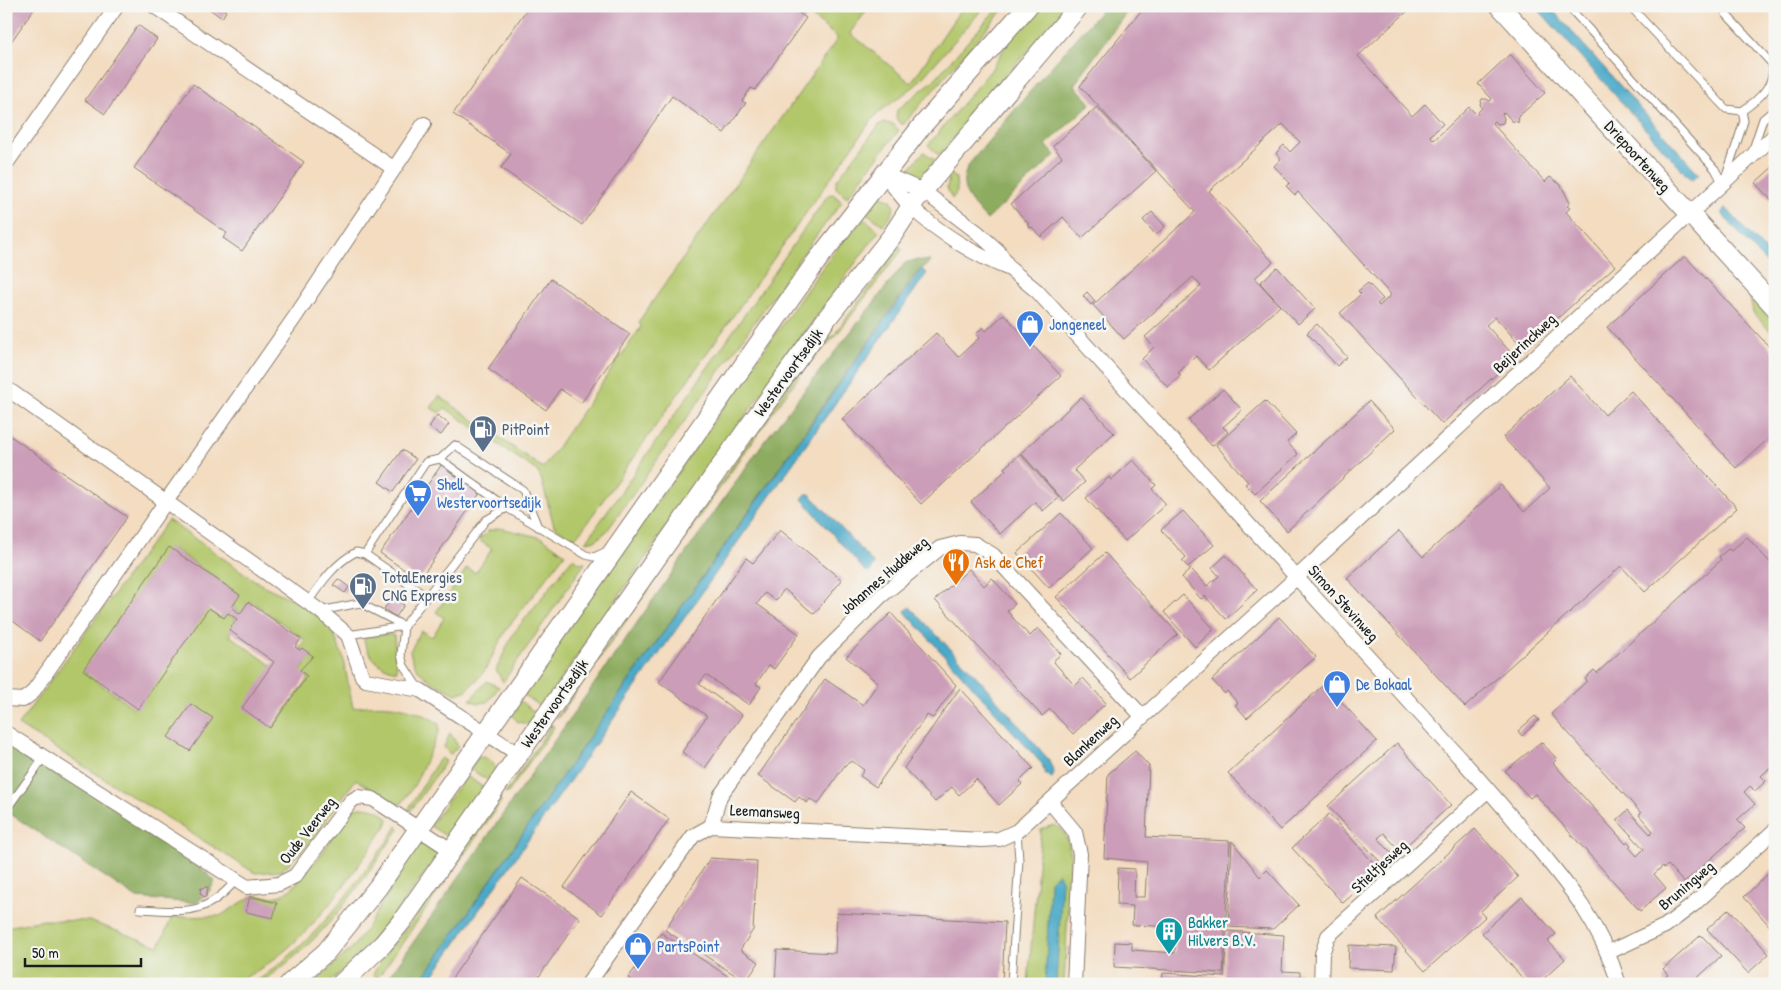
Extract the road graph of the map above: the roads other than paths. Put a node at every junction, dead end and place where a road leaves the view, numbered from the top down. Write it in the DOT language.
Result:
graph roads {
  1 [pos="117,6"];
  2 [pos="154,6"];
  3 [pos="1028,6"];
  4 [pos="1079,6"];
  5 [pos="1500,6"];
  6 [pos="1568,6"];
  7 [pos="1630,6"];
  8 [pos="1727,6"];
  9 [pos="1774,64"];
  10 [pos="1775,109"];
  11 [pos="1742,112"];
  12 [pos="424,124"];
  13 [pos="1775,135"];
  14 [pos="1750,158"];
  15 [pos="6,164"];
  16 [pos="393,168"];
  17 [pos="884,174"];
  18 [pos="1723,184"];
  19 [pos="922,191"];
  20 [pos="911,206"];
  21 [pos="1690,214"];
  22 [pos="1010,269"];
  23 [pos="1775,307"];
  24 [pos="6,388"];
  25 [pos="440,459"];
  26 [pos="165,499"];
  27 [pos="507,508"];
  28 [pos="538,527"];
  29 [pos="615,547"];
  30 [pos="364,554"];
  31 [pos="1297,577"];
  32 [pos="427,596"];
  33 [pos="308,602"];
  34 [pos="320,611"];
  35 [pos="404,626"];
  36 [pos="348,635"];
  37 [pos="420,690"];
  38 [pos="6,699"];
  39 [pos="1142,716"];
  40 [pos="6,733"];
  41 [pos="485,733"];
  42 [pos="518,754"];
  43 [pos="46,756"];
  44 [pos="1488,790"];
  45 [pos="1050,802"];
  46 [pos="6,810"];
  47 [pos="711,826"];
  48 [pos="418,829"];
  49 [pos="1775,830"];
  50 [pos="1017,831"];
  51 [pos="451,850"];
  52 [pos="236,880"];
  53 [pos="140,909"];
  54 [pos="1609,952"];
  55 [pos="289,984"];
  56 [pos="341,984"];
  57 [pos="588,984"];
  58 [pos="1011,984"];
  59 [pos="1074,984"];
  60 [pos="1321,984"];
  61 [pos="1619,984"];
  1 -- 15 [label="street"];
  2 -- 16 [label="street"];
  3 -- 17 [label="main road"];
  4 -- 19 [label="main road, Westervoortsedijk"];
  5 -- 21 [label="main road, Driepoortenweg"];
  6 -- 18 [label="lane"];
  7 -- 11 [label="lane"];
  8 -- 9 [label="lane"];
  9 -- 11 [label="lane"];
  10 -- 14 [label="lane"];
  11 -- 18 [label="lane"];
  12 -- 16 [label="street"];
  13 -- 14 [label="street, Beijerinckweg"];
  14 -- 18 [label="street, Beijerinckweg"];
  16 -- 26 [label="street"];
  17 -- 19 [label="street, Simon Stevinweg"];
  17 -- 20 [label="street, Simon Stevinweg"];
  17 -- 29 [label="main road"];
  18 -- 21 [label="street, Beijerinckweg"];
  19 -- 20 [label="main road, Westervoortsedijk"];
  19 -- 22 [label="street, Simon Stevinweg"];
  20 -- 22 [label="street, Simon Stevinweg"];
  20 -- 42 [label="main road, Westervoortsedijk"];
  21 -- 23 [label="main road, Driepoortenweg"];
  21 -- 31 [label="street, Beijerinckweg"];
  22 -- 31 [label="street, Simon Stevinweg"];
  24 -- 26 [label="street"];
  25 -- 27 [label="lane"];
  25 -- 28 [label="lane"];
  25 -- 30 [label="lane"];
  26 -- 33 [label="street"];
  26 -- 38 [label="street"];
  27 -- 28 [label="lane"];
  27 -- 32 [label="lane"];
  28 -- 29 [label="lane"];
  29 -- 41 [label="main road"];
  30 -- 32 [label="lane"];
  30 -- 33 [label="lane"];
  31 -- 39 [label="street, Blankenweg"];
  31 -- 44 [label="street, Simon Stevinweg"];
  32 -- 35 [label="lane"];
  33 -- 34 [label="street"];
  34 -- 35 [label="lane"];
  34 -- 36 [label="street"];
  35 -- 36 [label="lane"];
  35 -- 37 [label="lane"];
  36 -- 37 [label="street, Westervoortsedijk"];
  37 -- 41 [label="street, Westervoortsedijk"];
  39 -- 45 [label="street, Blankenweg"];
  39 -- 47 [label="street, Johannes Huddeweg"];
  40 -- 43 [label="street, Oude Veerweg"];
  41 -- 42 [label="street, Westervoortsedijk"];
  41 -- 48 [label="main road"];
  42 -- 51 [label="main road, Westervoortsedijk"];
  43 -- 46 [label="lane"];
  43 -- 52 [label="street, Oude Veerweg"];
  44 -- 54 [label="street, Simon Stevinweg"];
  44 -- 60 [label="street, Stieltjesweg"];
  45 -- 50 [label="street, Leemansweg"];
  45 -- 59 [label="street"];
  47 -- 50 [label="street, Leemansweg"];
  47 -- 57 [label="street, Leemansweg"];
  48 -- 51 [label="street, Oude Veerweg"];
  48 -- 52 [label="street, Oude Veerweg"];
  48 -- 55 [label="main road"];
  49 -- 54 [label="street, Bruningweg"];
  50 -- 58 [label="lane"];
  51 -- 56 [label="main road, Westervoortsedijk"];
  52 -- 53 [label="lane"];
  54 -- 61 [label="street, Simon Stevinweg"];
}
